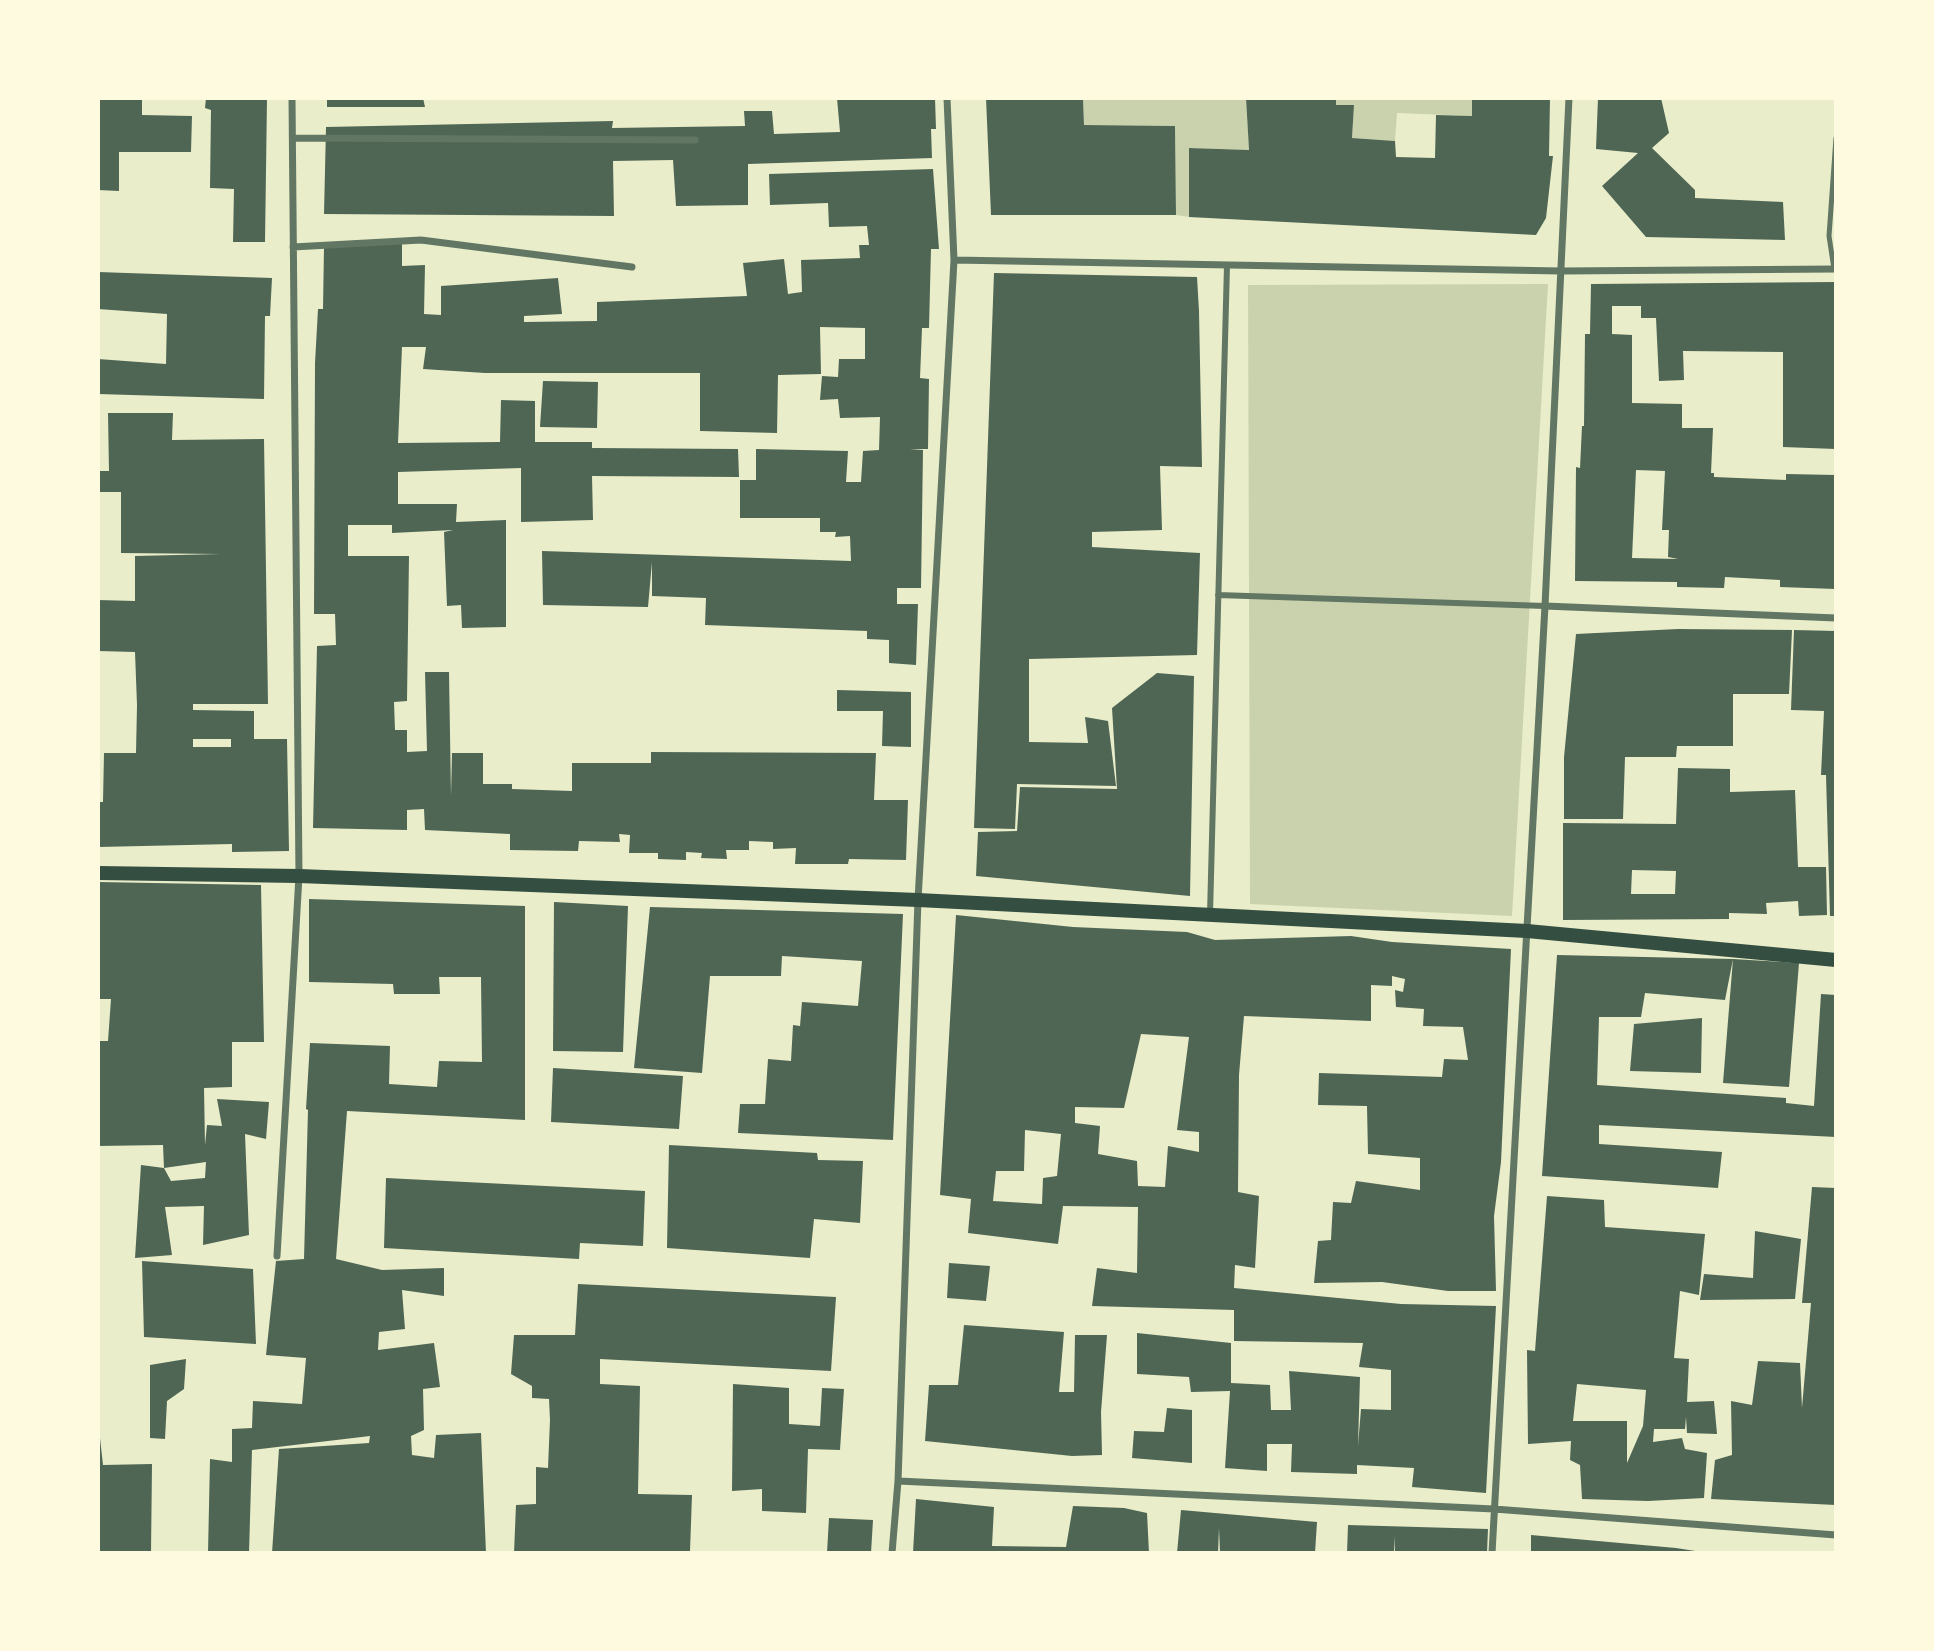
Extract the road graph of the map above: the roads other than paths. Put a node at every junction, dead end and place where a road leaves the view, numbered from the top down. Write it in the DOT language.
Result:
graph roads {
  1 [pos="292,98"];
  2 [pos="947,98"];
  3 [pos="1569,98"];
  4 [pos="292,138"];
  5 [pos="1836,138"];
  6 [pos="695,140"];
  7 [pos="293,247"];
  8 [pos="954,260"];
  9 [pos="1227,265"];
  10 [pos="632,267"];
  11 [pos="1835,269"];
  12 [pos="1561,271"];
  13 [pos="1218,595"];
  14 [pos="1545,606"];
  15 [pos="1836,618"];
  16 [pos="98,873"];
  17 [pos="299,876"];
  18 [pos="918,900"];
  19 [pos="1210,915"];
  20 [pos="1527,931"];
  21 [pos="1836,960"];
  22 [pos="277,1256"];
  23 [pos="898,1481"];
  24 [pos="1494,1509"];
  25 [pos="1836,1535"];
  26 [pos="892,1553"];
  27 [pos="1492,1553"];
  1 -- 4 [label="street"];
  2 -- 8 [label="street"];
  3 -- 12 [label="street"];
  4 -- 6 [label="street"];
  4 -- 7 [label="street"];
  5 -- 11 [label="lane"];
  7 -- 10 [label="street"];
  7 -- 17 [label="street"];
  8 -- 9 [label="street"];
  8 -- 18 [label="street"];
  9 -- 12 [label="street"];
  9 -- 13 [label="street"];
  11 -- 12 [label="street"];
  12 -- 14 [label="street"];
  13 -- 14 [label="street"];
  13 -- 19 [label="street"];
  14 -- 15 [label="street"];
  14 -- 20 [label="street"];
  16 -- 17 [label="main road"];
  17 -- 18 [label="main road"];
  17 -- 22 [label="street"];
  18 -- 19 [label="main road"];
  18 -- 23 [label="street"];
  19 -- 20 [label="main road"];
  20 -- 21 [label="main road"];
  20 -- 24 [label="street"];
  23 -- 24 [label="street"];
  23 -- 26 [label="street"];
  24 -- 25 [label="street"];
  24 -- 27 [label="street"];
}
